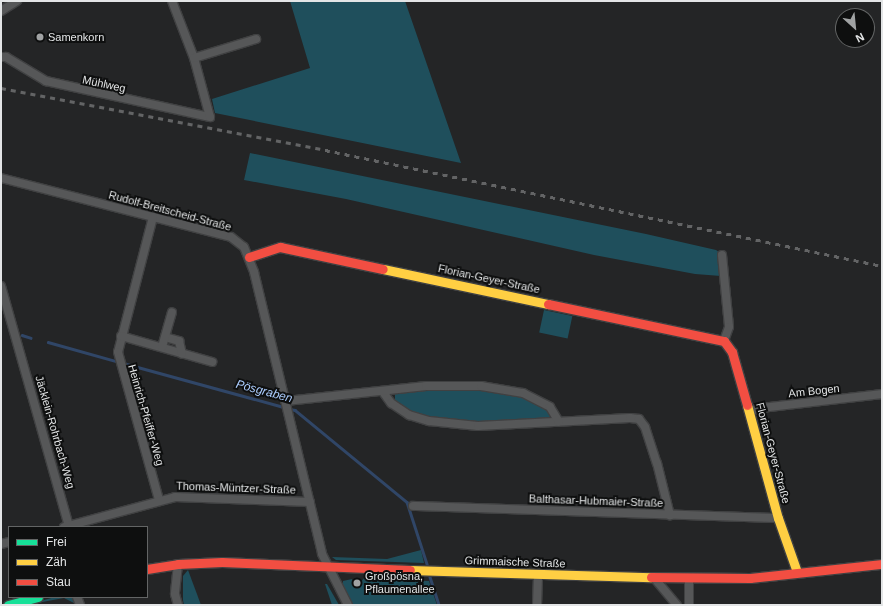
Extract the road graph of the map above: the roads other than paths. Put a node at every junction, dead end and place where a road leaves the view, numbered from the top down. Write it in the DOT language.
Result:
graph roads {
  1 [pos="17,1"];
  2 [pos="172,1"];
  3 [pos="1,11"];
  4 [pos="256,39"];
  5 [pos="1,57"];
  6 [pos="194,58"];
  7 [pos="1,178"];
  8 [pos="153,217"];
  9 [pos="722,255"];
  10 [pos="249,257"];
  11 [pos="1,286"];
  12 [pos="3,297"];
  13 [pos="172,312"];
  14 [pos="121,336"];
  15 [pos="165,337"];
  16 [pos="724,341"];
  17 [pos="162,347"];
  18 [pos="182,354"];
  19 [pos="212,362"];
  20 [pos="383,392"];
  21 [pos="882,394"];
  22 [pos="287,406"];
  23 [pos="749,411"];
  24 [pos="559,422"];
  25 [pos="159,500"];
  26 [pos="310,502"];
  27 [pos="413,506"];
  28 [pos="670,515"];
  29 [pos="778,518"];
  30 [pos="67,526"];
  31 [pos="178,564"];
  32 [pos="882,564"];
  33 [pos="328,566"];
  34 [pos="148,569"];
  35 [pos="797,572"];
  36 [pos="538,575"];
  37 [pos="655,579"];
  38 [pos="689,579"];
  39 [pos="34,598"];
  40 [pos="8,605"];
  41 [pos="178,605"];
  42 [pos="348,605"];
  43 [pos="537,605"];
  44 [pos="677,605"];
  45 [pos="689,605"];
  1 -- 3 [label="street"];
  2 -- 6 [label="street"];
  4 -- 6 [label="street"];
  5 -- 6 [label="street, Mühlweg"];
  7 -- 8 [label="street, Rudolf-Breitscheid-Straße"];
  8 -- 10 [label="street, Rudolf-Breitscheid-Straße"];
  8 -- 14 [label="street, Heinrich-Pfeiffer-Weg"];
  9 -- 16 [label="street"];
  10 -- 16 [label="main road, Florian-Geyer-Straße"];
  10 -- 22 [label="street, Rudolf-Breitscheid-Straße"];
  11 -- 12 [label="street, Jäcklein-Rohrbach-Weg"];
  12 -- 30 [label="street, Jäcklein-Rohrbach-Weg"];
  13 -- 15 [label="street"];
  14 -- 17 [label="street"];
  14 -- 25 [label="street, Heinrich-Pfeiffer-Weg"];
  15 -- 17 [label="street"];
  15 -- 18 [label="street"];
  16 -- 23 [label="main road, Florian-Geyer-Straße"];
  17 -- 18 [label="street"];
  18 -- 19 [label="street"];
  20 -- 22 [label="street"];
  20 -- 24 [label="street"];
  20 -- 24 [label="street"];
  21 -- 23 [label="street, Am Bogen"];
  22 -- 26 [label="street, Rudolf-Breitscheid-Straße"];
  23 -- 29 [label="main road, Florian-Geyer-Straße"];
  24 -- 28 [label="street"];
  25 -- 26 [label="street, Thomas-Müntzer-Straße"];
  25 -- 30 [label="street, Thomas-Müntzer-Straße"];
  26 -- 33 [label="street, Rudolf-Breitscheid-Straße"];
  27 -- 28 [label="street, Balthasar-Hubmaier-Straße"];
  28 -- 29 [label="street, Balthasar-Hubmaier-Straße"];
  29 -- 35 [label="main road, Florian-Geyer-Straße"];
  31 -- 33 [label="main road, Grimmaische Straße"];
  31 -- 34 [label="main road, Grimmaische Straße"];
  31 -- 41 [label="street"];
  32 -- 35 [label="main road, Grimmaische Straße"];
  33 -- 36 [label="main road, Grimmaische Straße"];
  33 -- 42 [label="street, Rudolf-Breitscheid-Straße"];
  35 -- 38 [label="main road, Grimmaische Straße"];
  36 -- 37 [label="main road, Grimmaische Straße"];
  36 -- 43 [label="street"];
  37 -- 38 [label="main road, Grimmaische Straße"];
  37 -- 44 [label="street"];
  38 -- 45 [label="street"];
  39 -- 40 [label="main road"];
}
